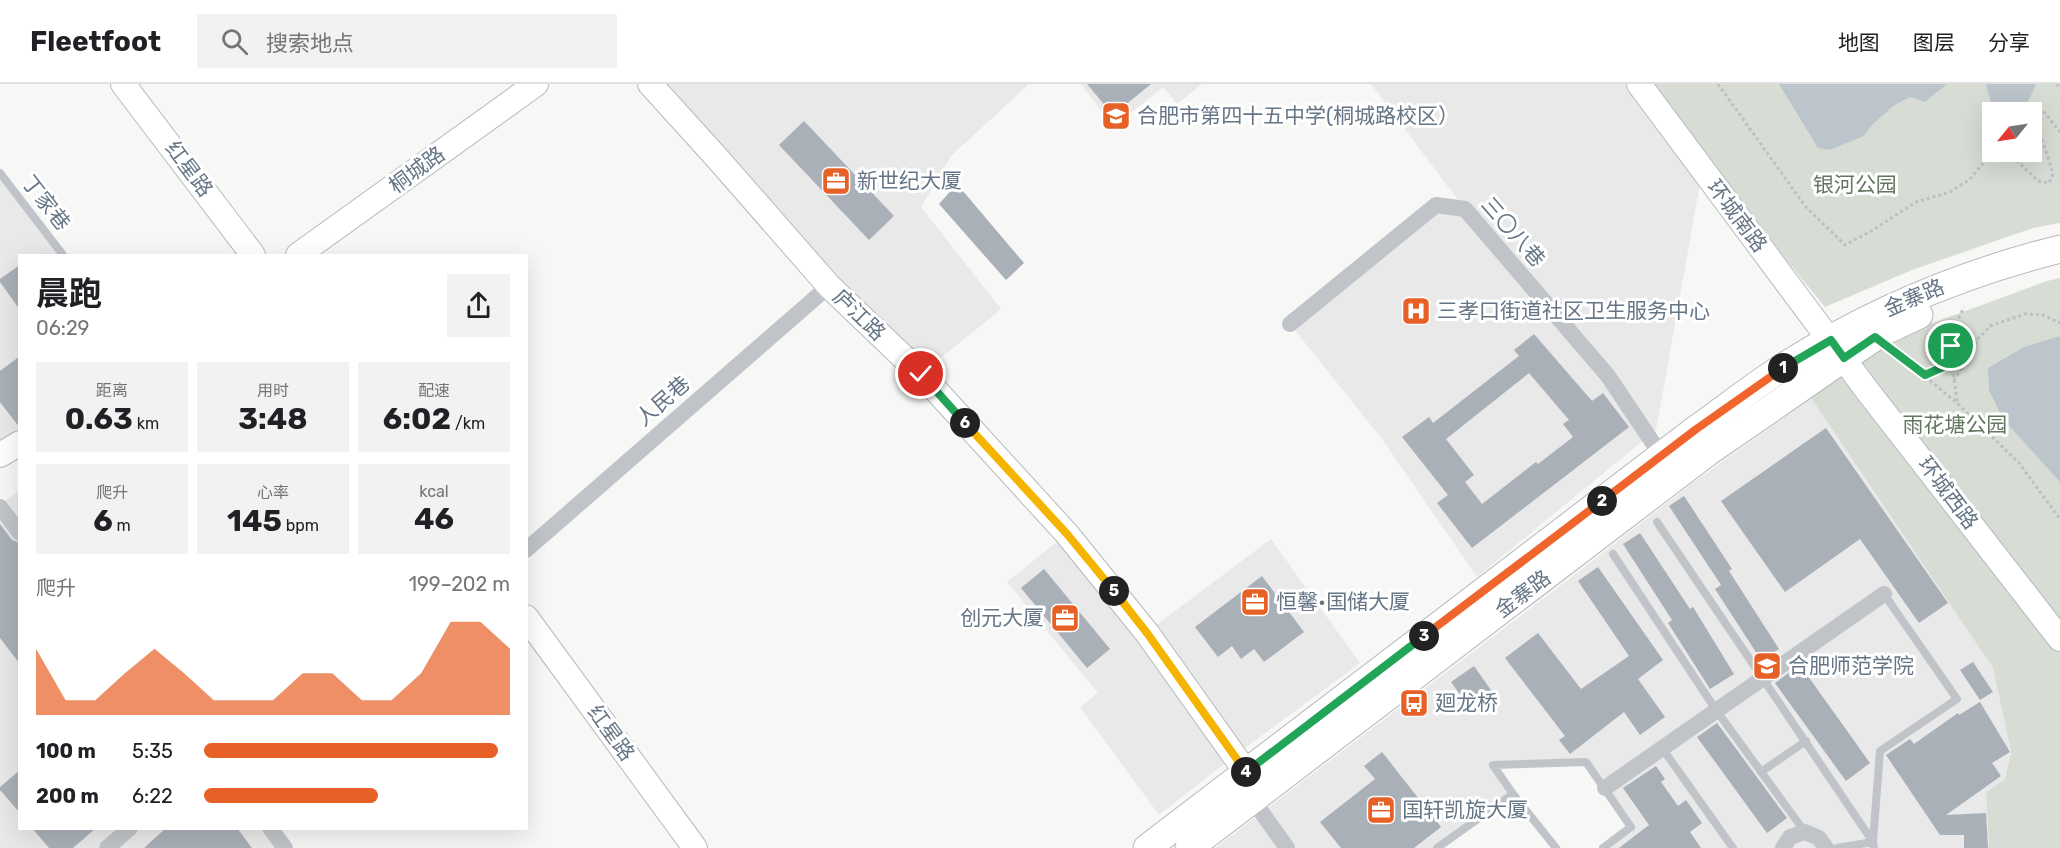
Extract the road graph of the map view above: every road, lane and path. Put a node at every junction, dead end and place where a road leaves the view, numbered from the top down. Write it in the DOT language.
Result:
graph roads {
  1 [pos="123,84"];
  2 [pos="536,84"];
  3 [pos="553,84"];
  4 [pos="650,84"];
  5 [pos="1639,84"];
  6 [pos="1718,84"];
  7 [pos="2057,84"];
  8 [pos="2060,89"];
  9 [pos="2060,132"];
  10 [pos="0,172"];
  11 [pos="2060,249"];
  12 [pos="62,254"];
  13 [pos="252,254"];
  14 [pos="299,254"];
  15 [pos="318,254"];
  16 [pos="2060,266"];
  17 [pos="829,286"];
  18 [pos="1964,307"];
  19 [pos="2060,323"];
  20 [pos="1290,324"];
  21 [pos="1875,337"];
  22 [pos="1837,348"];
  23 [pos="1967,357"];
  24 [pos="1952,363"];
  25 [pos="1925,375"];
  26 [pos="1954,381"];
  27 [pos="1957,403"];
  28 [pos="18,444"];
  29 [pos="0,455"];
  30 [pos="1661,456"];
  31 [pos="18,457"];
  32 [pos="0,468"];
  33 [pos="0,507"];
  34 [pos="2060,519"];
  35 [pos="1657,522"];
  36 [pos="18,530"];
  37 [pos="528,548"];
  38 [pos="1613,554"];
  39 [pos="1884,594"];
  40 [pos="528,620"];
  41 [pos="2060,639"];
  42 [pos="1762,679"];
  43 [pos="1716,710"];
  44 [pos="1806,741"];
  45 [pos="1662,748"];
  46 [pos="1246,772"];
  47 [pos="1761,772"];
  48 [pos="1605,788"];
  49 [pos="1513,794"];
  50 [pos="1260,810"];
  51 [pos="128,830"];
  52 [pos="272,830"];
  53 [pos="1805,832"];
  54 [pos="1873,845"];
  55 [pos="107,848"];
  56 [pos="285,848"];
  57 [pos="695,848"];
  58 [pos="1147,848"];
  59 [pos="1189,848"];
  60 [pos="1287,848"];
  61 [pos="1437,848"];
  62 [pos="1556,848"];
  63 [pos="1603,848"];
  64 [pos="1733,848"];
  65 [pos="1783,848"];
  66 [pos="1826,848"];
  67 [pos="1837,848"];
  1 -- 13 [label="street, 红星路"];
  2 -- 14 [label="street, 桐城路"];
  3 -- 15 [label="street, 桐城路"];
  4 -- 17 [label="street, 庐江路"];
  5 -- 22 [label="street, 环城南路"];
  6 -- 9 [label="path"];
  7 -- 8 [label="path"];
  10 -- 12 [label="lane, 丁家巷"];
  11 -- 22 [label="main road, 金寨路"];
  16 -- 21 [label="main road, 金寨路"];
  17 -- 37 [label="street, 人民巷"];
  17 -- 46 [label="street, 庐江路"];
  18 -- 24 [label="path"];
  19 -- 23 [label="path"];
  20 -- 30 [label="street, 三〇八巷"];
  21 -- 22 [label="main road, 金寨路"];
  21 -- 25 [label="path"];
  22 -- 30 [label="main road, 金寨路"];
  22 -- 41 [label="street, 环城西路"];
  22 -- 59 [label="main road, 金寨路"];
  23 -- 24 [label="path"];
  23 -- 26 [label="path"];
  24 -- 25 [label="path"];
  24 -- 26 [label="path"];
  25 -- 27 [label="path"];
  26 -- 27 [label="path"];
  27 -- 34 [label="path"];
  28 -- 29 [label="street"];
  30 -- 46 [label="main road, 金寨路"];
  31 -- 32 [label="street"];
  33 -- 36 [label="street"];
  35 -- 42 [label="lane"];
  38 -- 43 [label="lane"];
  39 -- 42 [label="street"];
  39 -- 54 [label="lane"];
  40 -- 57 [label="street, 红星路"];
  42 -- 43 [label="street"];
  42 -- 44 [label="lane"];
  43 -- 45 [label="street"];
  43 -- 47 [label="lane"];
  44 -- 47 [label="lane"];
  44 -- 54 [label="lane"];
  45 -- 48 [label="street"];
  45 -- 64 [label="lane"];
  46 -- 58 [label="main road, 金寨路"];
  47 -- 53 [label="lane"];
  48 -- 49 [label="lane"];
  48 -- 63 [label="lane"];
  49 -- 61 [label="lane"];
  49 -- 62 [label="lane"];
  50 -- 60 [label="street"];
  51 -- 55 [label="street"];
  52 -- 56 [label="street"];
  53 -- 65 [label="street"];
  53 -- 66 [label="street"];
  54 -- 67 [label="lane"];
}
